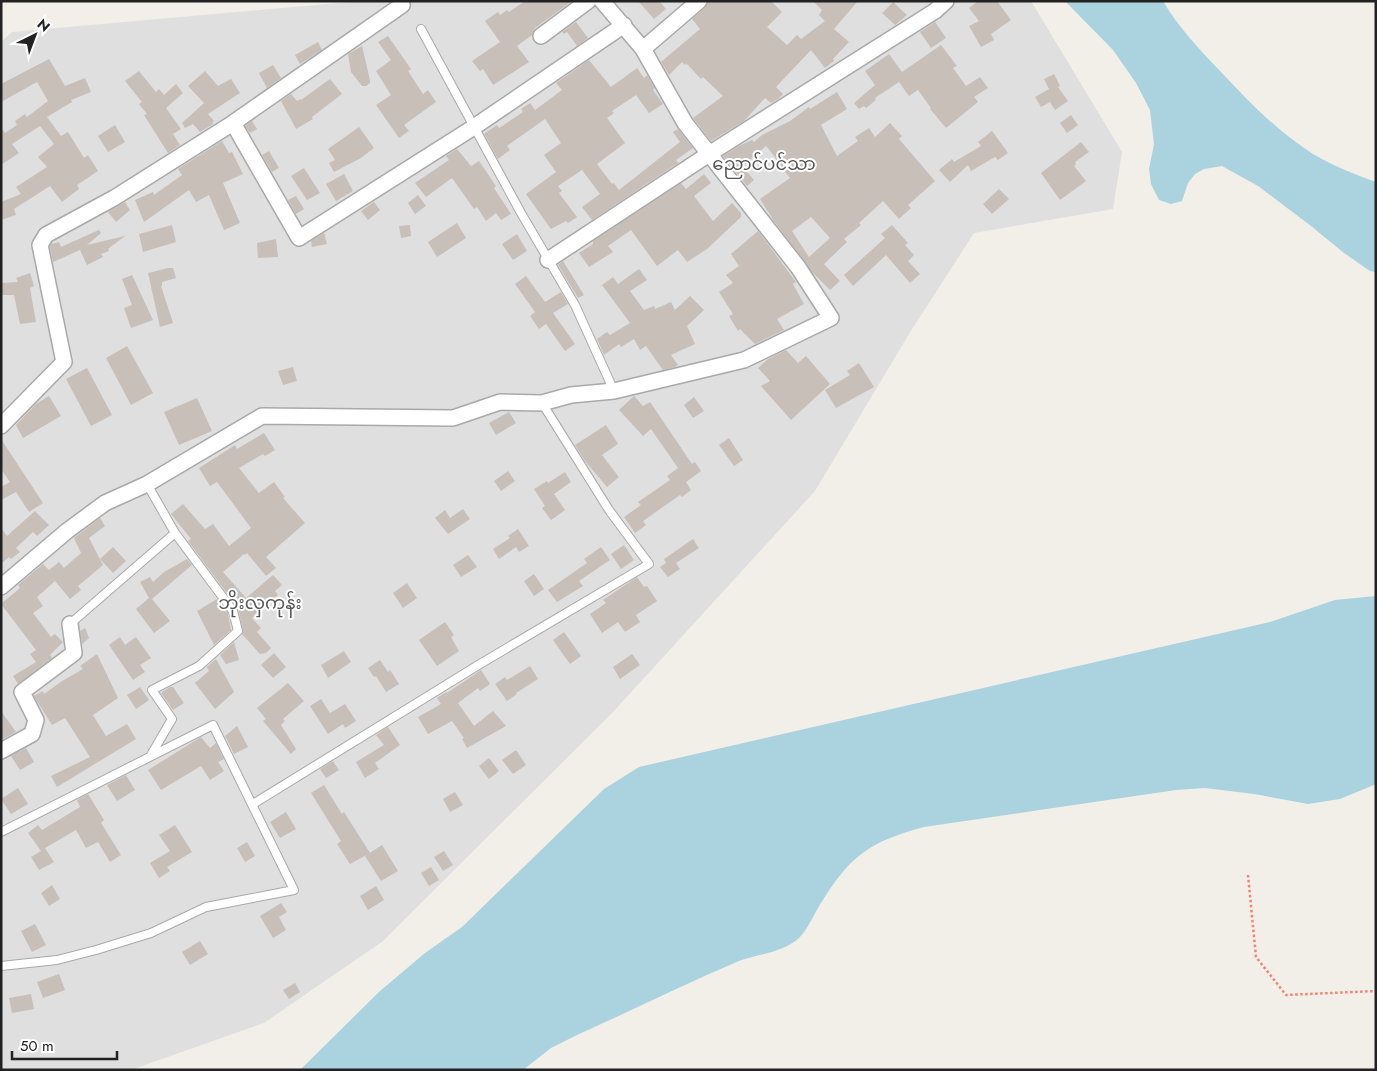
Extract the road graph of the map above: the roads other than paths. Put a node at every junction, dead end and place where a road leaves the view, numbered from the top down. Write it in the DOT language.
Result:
graph roads {
  1 [pos="401,1"];
  2 [pos="588,1"];
  3 [pos="602,1"];
  4 [pos="699,1"];
  5 [pos="946,1"];
  6 [pos="624,25"];
  7 [pos="421,29"];
  8 [pos="541,36"];
  9 [pos="643,49"];
  10 [pos="233,123"];
  11 [pos="474,127"];
  12 [pos="710,154"];
  13 [pos="548,260"];
  14 [pos="614,391"];
  15 [pos="542,402"];
  16 [pos="1,426"];
  17 [pos="147,484"];
  18 [pos="175,533"];
  19 [pos="1,587"];
  20 [pos="70,624"];
  21 [pos="1,751"];
  22 [pos="151,755"];
  23 [pos="252,804"];
  24 [pos="2,829"];
  25 [pos="1,966"];
  1 -- 10 [label="street"];
  2 -- 8 [label="street"];
  3 -- 6 [label="street"];
  4 -- 9 [label="street"];
  5 -- 12 [label="street"];
  6 -- 9 [label="street"];
  6 -- 11 [label="street"];
  7 -- 11 [label="lane"];
  9 -- 12 [label="street"];
  10 -- 11 [label="street"];
  10 -- 16 [label="street"];
  11 -- 13 [label="lane"];
  12 -- 13 [label="street"];
  12 -- 14 [label="street"];
  13 -- 14 [label="lane"];
  14 -- 15 [label="street"];
  15 -- 17 [label="street"];
  15 -- 23 [label="lane"];
  17 -- 18 [label="lane"];
  17 -- 19 [label="street"];
  18 -- 20 [label="lane"];
  18 -- 22 [label="lane"];
  20 -- 21 [label="street"];
  22 -- 23 [label="lane"];
  22 -- 24 [label="lane"];
  23 -- 25 [label="lane"];
}
